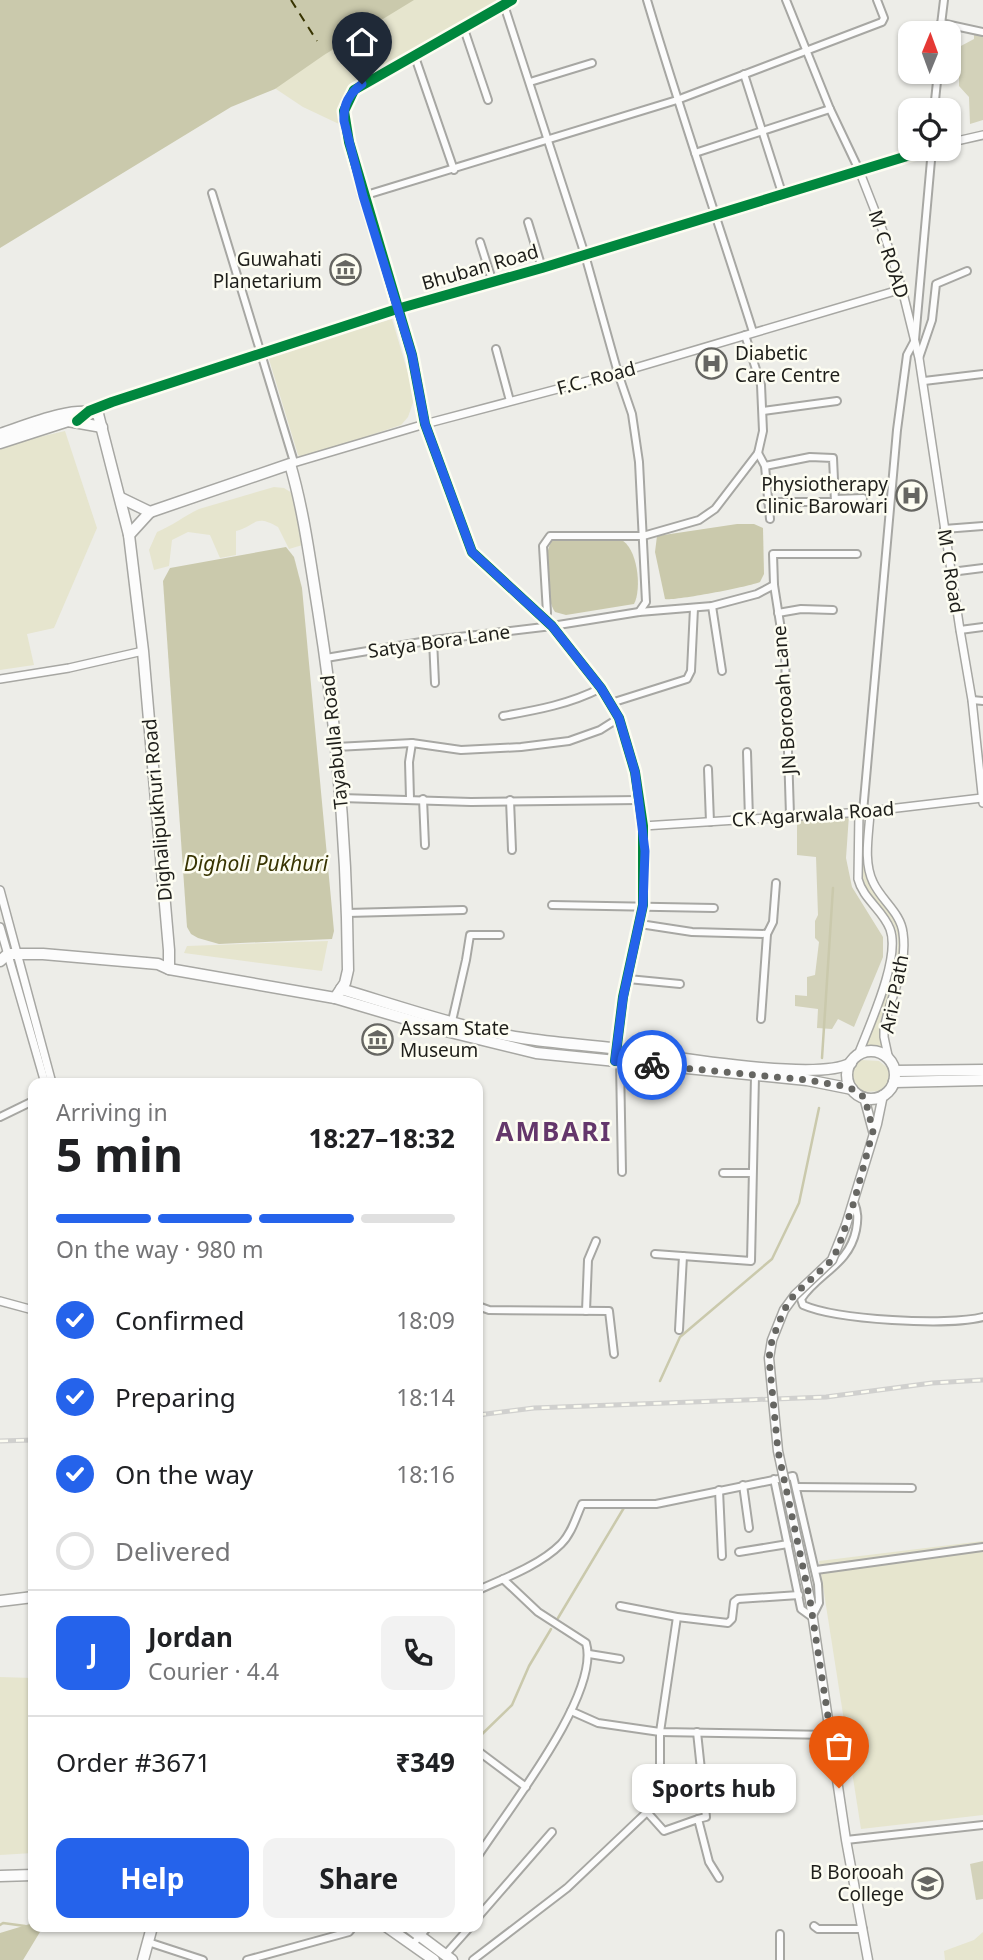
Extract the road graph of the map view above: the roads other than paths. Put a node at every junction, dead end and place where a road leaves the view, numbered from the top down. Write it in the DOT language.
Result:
graph roads {
  1 [pos="512,0"];
  2 [pos="647,0"];
  3 [pos="786,0"];
  4 [pos="877,0"];
  5 [pos="944,0"];
  6 [pos="505,5"];
  7 [pos="942,21"];
  8 [pos="961,27"];
  9 [pos="464,29"];
  10 [pos="983,32"];
  11 [pos="805,51"];
  12 [pos="415,57"];
  13 [pos="592,63"];
  14 [pos="744,74"];
  15 [pos="530,82"];
  16 [pos="488,100"];
  17 [pos="677,100"];
  18 [pos="830,109"];
  19 [pos="762,131"];
  20 [pos="983,135"];
  21 [pos="548,141"];
  22 [pos="961,141"];
  23 [pos="695,153"];
  24 [pos="898,159"];
  25 [pos="930,161"];
  26 [pos="454,170"];
  27 [pos="859,170"];
  28 [pos="212,193"];
  29 [pos="782,193"];
  30 [pos="363,196"];
  31 [pos="716,214"];
  32 [pos="528,222"];
  33 [pos="480,242"];
  34 [pos="585,255"];
  35 [pos="542,268"];
  36 [pos="967,271"];
  37 [pos="493,283"];
  38 [pos="902,289"];
  39 [pos="397,309"];
  40 [pos="749,334"];
  41 [pos="915,340"];
  42 [pos="496,349"];
  43 [pos="260,353"];
  44 [pos="919,358"];
  45 [pos="618,373"];
  46 [pos="983,374"];
  47 [pos="924,381"];
  48 [pos="510,401"];
  49 [pos="837,401"];
  50 [pos="89,411"];
  51 [pos="763,411"];
  52 [pos="77,421"];
  53 [pos="425,424"];
  54 [pos="102,428"];
  55 [pos="0,434"];
  56 [pos="0,443"];
  57 [pos="758,453"];
  58 [pos="292,463"];
  59 [pos="765,466"];
  60 [pos="121,498"];
  61 [pos="863,498"];
  62 [pos="835,499"];
  63 [pos="768,502"];
  64 [pos="150,512"];
  65 [pos="770,519"];
  66 [pos="983,526"];
  67 [pos="944,530"];
  68 [pos="129,535"];
  69 [pos="643,536"];
  70 [pos="857,554"];
  71 [pos="983,568"];
  72 [pos="951,572"];
  73 [pos="774,585"];
  74 [pos="646,602"];
  75 [pos="712,606"];
  76 [pos="694,608"];
  77 [pos="656,610"];
  78 [pos="832,610"];
  79 [pos="639,612"];
  80 [pos="778,613"];
  81 [pos="544,619"];
  82 [pos="552,626"];
  83 [pos="983,627"];
  84 [pos="960,630"];
  85 [pos="433,640"];
  86 [pos="143,650"];
  87 [pos="326,658"];
  88 [pos="722,671"];
  89 [pos="0,679"];
  90 [pos="435,683"];
  91 [pos="601,688"];
  92 [pos="972,700"];
  93 [pos="983,701"];
  94 [pos="611,703"];
  95 [pos="503,716"];
  96 [pos="619,718"];
  97 [pos="412,743"];
  98 [pos="336,747"];
  99 [pos="747,752"];
  100 [pos="981,763"];
  101 [pos="709,769"];
  102 [pos="341,798"];
  103 [pos="410,799"];
  104 [pos="423,799"];
  105 [pos="510,800"];
  106 [pos="639,800"];
  107 [pos="983,800"];
  108 [pos="864,812"];
  109 [pos="790,815"];
  110 [pos="749,819"];
  111 [pos="710,822"];
  112 [pos="643,826"];
  113 [pos="425,845"];
  114 [pos="512,850"];
  115 [pos="776,883"];
  116 [pos="0,890"];
  117 [pos="552,905"];
  118 [pos="643,905"];
  119 [pos="714,908"];
  120 [pos="463,910"];
  121 [pos="347,913"];
  122 [pos="640,924"];
  123 [pos="0,927"];
  124 [pos="766,934"];
  125 [pos="500,935"];
  126 [pos="2,942"];
  127 [pos="8,956"];
  128 [pos="165,965"];
  129 [pos="628,979"];
  130 [pos="680,984"];
  131 [pos="338,994"];
  132 [pos="761,1019"];
  133 [pos="452,1021"];
  134 [pos="616,1049"];
  135 [pos="854,1059"];
  136 [pos="890,1060"];
  137 [pos="617,1061"];
  138 [pos="983,1070"];
  139 [pos="895,1071"];
  140 [pos="755,1076"];
  141 [pos="44,1078"];
  142 [pos="50,1078"];
  143 [pos="983,1080"];
  144 [pos="894,1082"];
  145 [pos="852,1089"];
  146 [pos="883,1095"];
  147 [pos="864,1097"];
  148 [pos="28,1103"];
  149 [pos="0,1117"];
  150 [pos="873,1131"];
  151 [pos="622,1172"];
  152 [pos="723,1173"];
  153 [pos="752,1174"];
  154 [pos="854,1202"];
  155 [pos="596,1241"];
  156 [pos="655,1254"];
  157 [pos="683,1256"];
  158 [pos="0,1301"];
  159 [pos="483,1308"];
  160 [pos="28,1309"];
  161 [pos="586,1311"];
  162 [pos="983,1317"];
  163 [pos="679,1330"];
  164 [pos="614,1354"];
  165 [pos="774,1479"];
  166 [pos="743,1485"];
  167 [pos="796,1487"];
  168 [pos="912,1488"];
  169 [pos="719,1490"];
  170 [pos="749,1528"];
  171 [pos="788,1544"];
  172 [pos="983,1548"];
  173 [pos="739,1552"];
  174 [pos="722,1556"];
  175 [pos="816,1570"];
  176 [pos="503,1579"];
  177 [pos="483,1588"];
  178 [pos="799,1595"];
  179 [pos="28,1598"];
  180 [pos="0,1601"];
  181 [pos="620,1606"];
  182 [pos="677,1617"];
  183 [pos="812,1617"];
  184 [pos="589,1654"];
  185 [pos="620,1659"];
  186 [pos="571,1711"];
  187 [pos="660,1732"];
  188 [pos="697,1732"];
  189 [pos="830,1735"];
  190 [pos="483,1755"];
  191 [pos="526,1787"];
  192 [pos="647,1812"];
  193 [pos="698,1819"];
  194 [pos="983,1825"];
  195 [pos="552,1832"];
  196 [pos="846,1840"];
  197 [pos="483,1843"];
  198 [pos="28,1875"];
  199 [pos="0,1876"];
  200 [pos="719,1878"];
  201 [pos="483,1911"];
  202 [pos="814,1926"];
  203 [pos="863,1929"];
  204 [pos="151,1932"];
  205 [pos="349,1932"];
  206 [pos="394,1932"];
  207 [pos="415,1932"];
  208 [pos="424,1932"];
  209 [pos="466,1932"];
  210 [pos="780,1934"];
  211 [pos="420,1936"];
  212 [pos="148,1942"];
  213 [pos="412,1945"];
  214 [pos="449,1957"];
  215 [pos="246,1959"];
  216 [pos="143,1960"];
  217 [pos="203,1960"];
  218 [pos="434,1960"];
  219 [pos="473,1960"];
  220 [pos="780,1960"];
  221 [pos="869,1960"];
  1 -- 6 [label="street"];
  2 -- 17 [label="street"];
  3 -- 11 [label="street"];
  4 -- 11 [label="street"];
  5 -- 7 [label="street"];
  6 -- 9 [label="street"];
  6 -- 15 [label="street"];
  8 -- 10 [label="street"];
  9 -- 12 [label="street"];
  9 -- 16 [label="street"];
  11 -- 14 [label="street"];
  11 -- 18 [label="street"];
  12 -- 26 [label="street"];
  12 -- 30 [label="street"];
  13 -- 15 [label="street"];
  14 -- 17 [label="street"];
  14 -- 19 [label="street"];
  15 -- 21 [label="street"];
  17 -- 21 [label="street"];
  17 -- 23 [label="street"];
  18 -- 19 [label="street"];
  18 -- 27 [label="street"];
  19 -- 23 [label="street"];
  19 -- 29 [label="street"];
  20 -- 22 [label="street"];
  21 -- 26 [label="street"];
  21 -- 34 [label="street"];
  23 -- 31 [label="street"];
  24 -- 27 [label="street, Bhuban Road"];
  25 -- 41 [label="street"];
  26 -- 30 [label="street"];
  27 -- 29 [label="street, Bhuban Road"];
  27 -- 38 [label="street, M C ROAD"];
  28 -- 43 [label="street"];
  29 -- 31 [label="street, Bhuban Road"];
  30 -- 39 [label="street"];
  31 -- 34 [label="street, Bhuban Road"];
  31 -- 40 [label="street"];
  32 -- 35 [label="street"];
  33 -- 37 [label="street"];
  34 -- 35 [label="street, Bhuban Road"];
  34 -- 45 [label="street"];
  35 -- 37 [label="street, Bhuban Road"];
  36 -- 44 [label="street"];
  37 -- 39 [label="street, Bhuban Road"];
  38 -- 40 [label="street, F.C. Road"];
  38 -- 41 [label="street, M C ROAD"];
  39 -- 43 [label="street, Bhuban Road"];
  39 -- 53 [label="street"];
  40 -- 45 [label="street, F.C. Road"];
  40 -- 51 [label="street"];
  41 -- 44 [label="street, M C Road"];
  41 -- 108 [label="street"];
  42 -- 48 [label="street"];
  43 -- 50 [label="street, Bhuban Road"];
  43 -- 58 [label="street"];
  44 -- 47 [label="street, M C Road"];
  45 -- 48 [label="street, F.C. Road"];
  45 -- 69 [label="street"];
  46 -- 47 [label="street"];
  47 -- 67 [label="street, M C Road"];
  48 -- 53 [label="street, F.C. Road"];
  49 -- 51 [label="street"];
  50 -- 52 [label="street"];
  50 -- 54 [label="main road"];
  50 -- 55 [label="main road"];
  51 -- 57 [label="street"];
  52 -- 54 [label="main road"];
  52 -- 56 [label="main road"];
  53 -- 58 [label="street, F.C. Road"];
  53 -- 81 [label="street"];
  54 -- 60 [label="main road, Dighalipukhuri Road"];
  57 -- 59 [label="street"];
  57 -- 69 [label="street"];
  58 -- 64 [label="main road"];
  58 -- 87 [label="main road, Tayabulla Road"];
  59 -- 62 [label="street"];
  59 -- 63 [label="street"];
  60 -- 64 [label="main road"];
  60 -- 68 [label="main road, Dighalipukhuri Road"];
  61 -- 62 [label="street"];
  62 -- 63 [label="street"];
  63 -- 65 [label="street"];
  64 -- 68 [label="main road"];
  66 -- 67 [label="street"];
  67 -- 72 [label="street, M C Road"];
  68 -- 86 [label="main road, Dighalipukhuri Road"];
  69 -- 74 [label="street"];
  69 -- 81 [label="street"];
  70 -- 73 [label="street, JN Borooah Lane"];
  71 -- 72 [label="street"];
  72 -- 84 [label="street, M C Road"];
  73 -- 75 [label="street, Satya Bora Lane"];
  73 -- 80 [label="street, JN Borooah Lane"];
  74 -- 77 [label="street"];
  74 -- 79 [label="street"];
  75 -- 76 [label="street, Satya Bora Lane"];
  75 -- 88 [label="street"];
  76 -- 77 [label="street, Satya Bora Lane"];
  76 -- 94 [label="street"];
  77 -- 79 [label="street, Satya Bora Lane"];
  78 -- 80 [label="street"];
  79 -- 82 [label="street, Satya Bora Lane"];
  80 -- 109 [label="street, JN Borooah Lane"];
  81 -- 82 [label="street"];
  82 -- 85 [label="street, Satya Bora Lane"];
  82 -- 91 [label="street"];
  83 -- 84 [label="street"];
  84 -- 92 [label="street, M C Road"];
  85 -- 87 [label="street, Satya Bora Lane"];
  85 -- 90 [label="street"];
  86 -- 89 [label="street"];
  86 -- 128 [label="main road, Dighalipukhuri Road"];
  87 -- 98 [label="main road, Tayabulla Road"];
  91 -- 94 [label="street"];
  91 -- 95 [label="street"];
  92 -- 93 [label="street"];
  92 -- 100 [label="street, M C Road"];
  94 -- 96 [label="street"];
  96 -- 97 [label="street"];
  96 -- 106 [label="street"];
  97 -- 98 [label="street"];
  97 -- 103 [label="street"];
  98 -- 102 [label="main road, Tayabulla Road"];
  99 -- 110 [label="street"];
  100 -- 107 [label="street, M C Road"];
  101 -- 111 [label="street"];
  102 -- 103 [label="street"];
  102 -- 121 [label="main road, Tayabulla Road"];
  103 -- 104 [label="street"];
  104 -- 105 [label="street"];
  104 -- 113 [label="street"];
  105 -- 106 [label="street"];
  105 -- 114 [label="street"];
  106 -- 112 [label="street"];
  107 -- 108 [label="street, CK Agarwala Road"];
  108 -- 109 [label="street, CK Agarwala Road"];
  108 -- 135 [label="street, Ariz Path"];
  108 -- 136 [label="street, Ariz Path"];
  109 -- 110 [label="street, CK Agarwala Road"];
  110 -- 111 [label="street, CK Agarwala Road"];
  111 -- 112 [label="street, CK Agarwala Road"];
  112 -- 118 [label="street"];
  115 -- 124 [label="street"];
  116 -- 127 [label="street"];
  117 -- 118 [label="street"];
  118 -- 119 [label="street"];
  118 -- 122 [label="street"];
  120 -- 121 [label="street"];
  121 -- 131 [label="main road, Tayabulla Road"];
  122 -- 124 [label="street"];
  122 -- 129 [label="street"];
  123 -- 126 [label="street"];
  124 -- 132 [label="street"];
  125 -- 133 [label="street"];
  126 -- 127 [label="street"];
  127 -- 128 [label="main road"];
  127 -- 141 [label="street"];
  127 -- 142 [label="street"];
  128 -- 131 [label="main road"];
  129 -- 130 [label="street"];
  129 -- 134 [label="street"];
  131 -- 133 [label="main road"];
  131 -- 137 [label="main road"];
  133 -- 134 [label="main road"];
  134 -- 135 [label="main road"];
  134 -- 137 [label="street"];
  135 -- 136 [label="main road"];
  135 -- 145 [label="main road"];
  136 -- 139 [label="main road"];
  137 -- 140 [label="main road"];
  137 -- 151 [label="street"];
  138 -- 139 [label="main road"];
  139 -- 144 [label="main road"];
  140 -- 145 [label="main road"];
  140 -- 153 [label="street"];
  143 -- 144 [label="main road"];
  144 -- 146 [label="main road"];
  145 -- 147 [label="main road"];
  146 -- 147 [label="main road"];
  146 -- 150 [label="main road"];
  147 -- 150 [label="main road"];
  148 -- 149 [label="street"];
  150 -- 154 [label="main road"];
  152 -- 153 [label="street"];
  153 -- 157 [label="street"];
  154 -- 162 [label="street"];
  154 -- 183 [label="main road, bridge"];
  155 -- 161 [label="street"];
  156 -- 157 [label="street"];
  157 -- 163 [label="street"];
  158 -- 160 [label="street"];
  159 -- 161 [label="street"];
  161 -- 164 [label="street"];
  165 -- 166 [label="street"];
  165 -- 167 [label="street"];
  165 -- 171 [label="street"];
  166 -- 169 [label="street"];
  166 -- 170 [label="street"];
  167 -- 168 [label="street"];
  167 -- 175 [label="street"];
  169 -- 174 [label="street"];
  169 -- 176 [label="street"];
  171 -- 173 [label="street"];
  171 -- 178 [label="street"];
  172 -- 175 [label="street"];
  175 -- 183 [label="street"];
  176 -- 177 [label="street"];
  176 -- 184 [label="street"];
  178 -- 182 [label="street"];
  178 -- 183 [label="street"];
  179 -- 180 [label="main road"];
  181 -- 182 [label="street"];
  182 -- 187 [label="street"];
  183 -- 189 [label="main road"];
  184 -- 185 [label="street"];
  184 -- 186 [label="street"];
  186 -- 187 [label="street"];
  186 -- 191 [label="street"];
  187 -- 188 [label="street"];
  187 -- 192 [label="street"];
  188 -- 189 [label="street"];
  188 -- 193 [label="street"];
  189 -- 196 [label="main road"];
  190 -- 191 [label="street"];
  191 -- 197 [label="street"];
  192 -- 193 [label="street"];
  192 -- 219 [label="street"];
  193 -- 200 [label="street"];
  194 -- 196 [label="street"];
  195 -- 201 [label="street"];
  196 -- 203 [label="main road"];
  198 -- 199 [label="main road"];
  202 -- 203 [label="street"];
  203 -- 221 [label="main road"];
  204 -- 212 [label="main road"];
  205 -- 215 [label="street"];
  206 -- 213 [label="main road"];
  207 -- 211 [label="main road"];
  208 -- 211 [label="street"];
  209 -- 214 [label="street"];
  210 -- 220 [label="street"];
  211 -- 213 [label="street"];
  211 -- 214 [label="main road"];
  212 -- 216 [label="main road"];
  212 -- 217 [label="street"];
  213 -- 218 [label="main road"];
}
